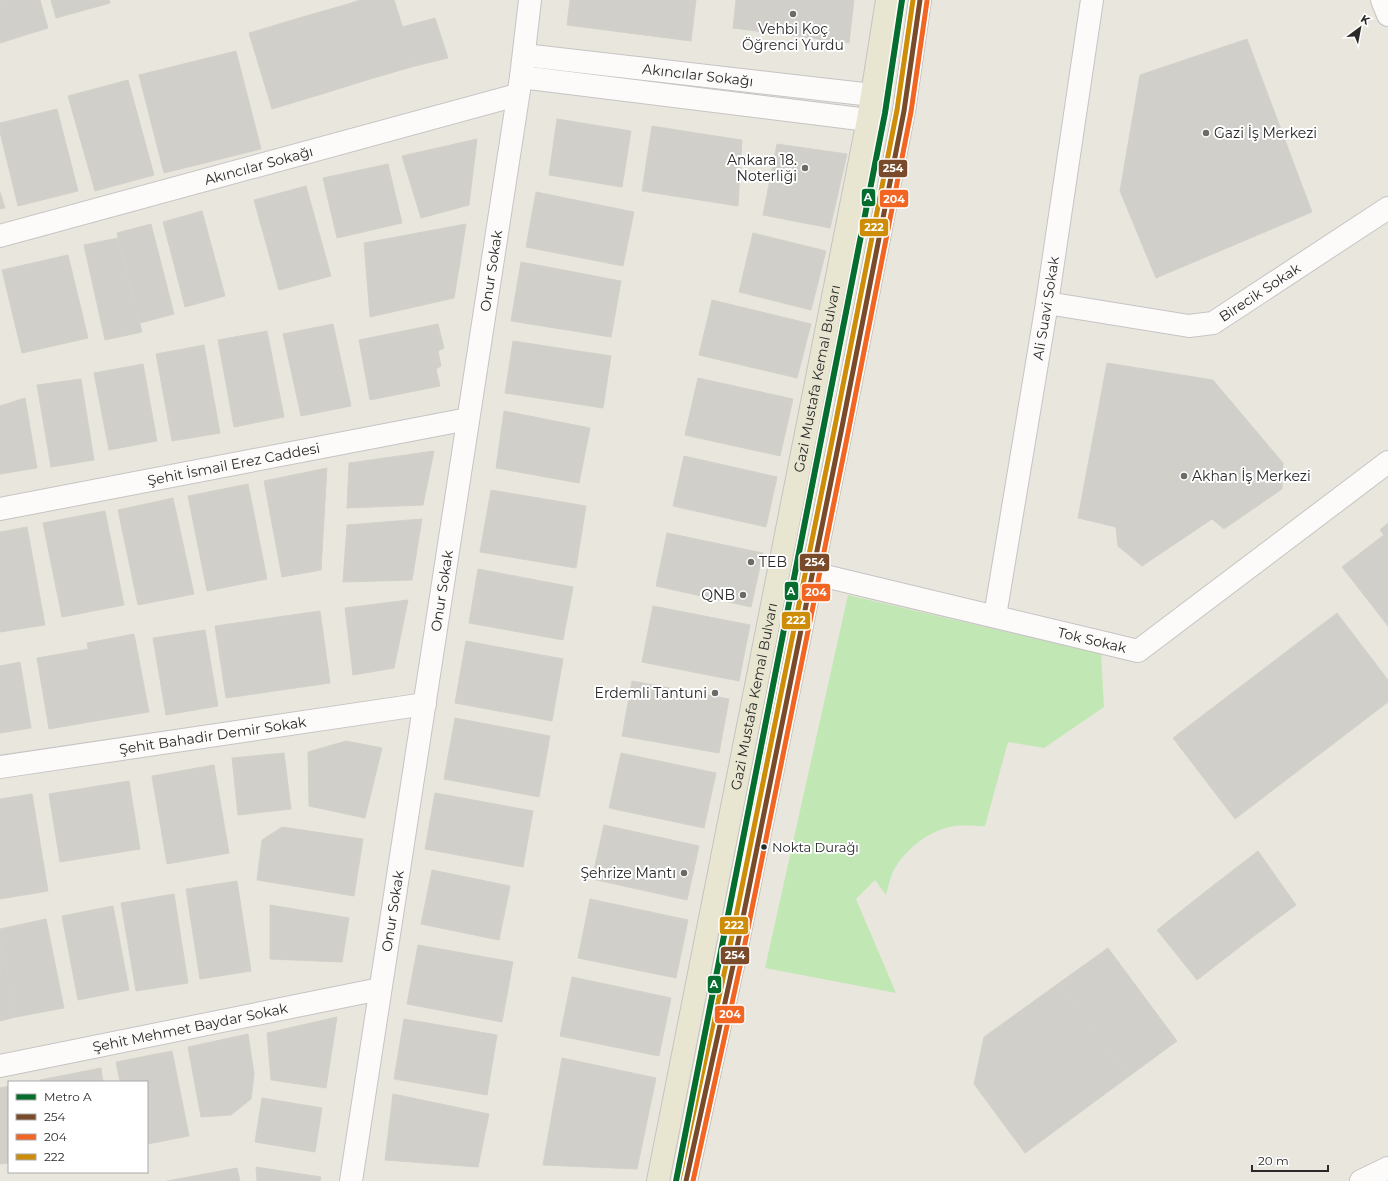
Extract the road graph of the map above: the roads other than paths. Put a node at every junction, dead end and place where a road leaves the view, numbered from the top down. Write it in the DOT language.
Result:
graph roads {
  1 [pos="530,0"];
  2 [pos="887,0"];
  3 [pos="920,0"];
  4 [pos="1092,0"];
  5 [pos="1382,0"];
  6 [pos="1388,15"];
  7 [pos="524,55"];
  8 [pos="519,86"];
  9 [pos="872,95"];
  10 [pos="868,120"];
  11 [pos="1388,208"];
  12 [pos="0,236"];
  13 [pos="1047,303"];
  14 [pos="468,419"];
  15 [pos="1388,462"];
  16 [pos="0,509"];
  17 [pos="812,573"];
  18 [pos="995,616"];
  19 [pos="425,704"];
  20 [pos="0,767"];
  21 [pos="380,989"];
  22 [pos="0,1066"];
  23 [pos="1388,1168"];
  24 [pos="351,1181"];
  25 [pos="658,1181"];
  26 [pos="686,1181"];
  27 [pos="1361,1181"];
  1 -- 7 [label="street, Onur Sokak"];
  2 -- 9 [label="main road, Gazi Mustafa Kemal Bulvarı"];
  3 -- 17 [label="main road"];
  4 -- 13 [label="street, Ali Suavi Sokak"];
  5 -- 6 [label="street"];
  7 -- 8 [label="street, Onur Sokak"];
  7 -- 9 [label="street, Akıncılar Sokağı"];
  8 -- 10 [label="street, Akıncılar Sokağı"];
  8 -- 12 [label="street, Akıncılar Sokağı"];
  8 -- 14 [label="street, Onur Sokak"];
  9 -- 10 [label="main road, Gazi Mustafa Kemal Bulvarı"];
  10 -- 25 [label="main road, Gazi Mustafa Kemal Bulvarı"];
  11 -- 13 [label="street, Birecik Sokak"];
  13 -- 18 [label="street, Ali Suavi Sokak"];
  14 -- 16 [label="street, Şehit İsmail Erez Caddesi"];
  14 -- 19 [label="street, Onur Sokak"];
  15 -- 18 [label="street, Tok Sokak"];
  17 -- 18 [label="street, Tok Sokak"];
  17 -- 26 [label="main road"];
  19 -- 20 [label="street, Şehit Bahadir Demir Sokak"];
  19 -- 21 [label="street, Onur Sokak"];
  21 -- 22 [label="street, Şehit Mehmet Baydar Sokak"];
  21 -- 24 [label="street, Onur Sokak"];
  23 -- 27 [label="street"];
}
